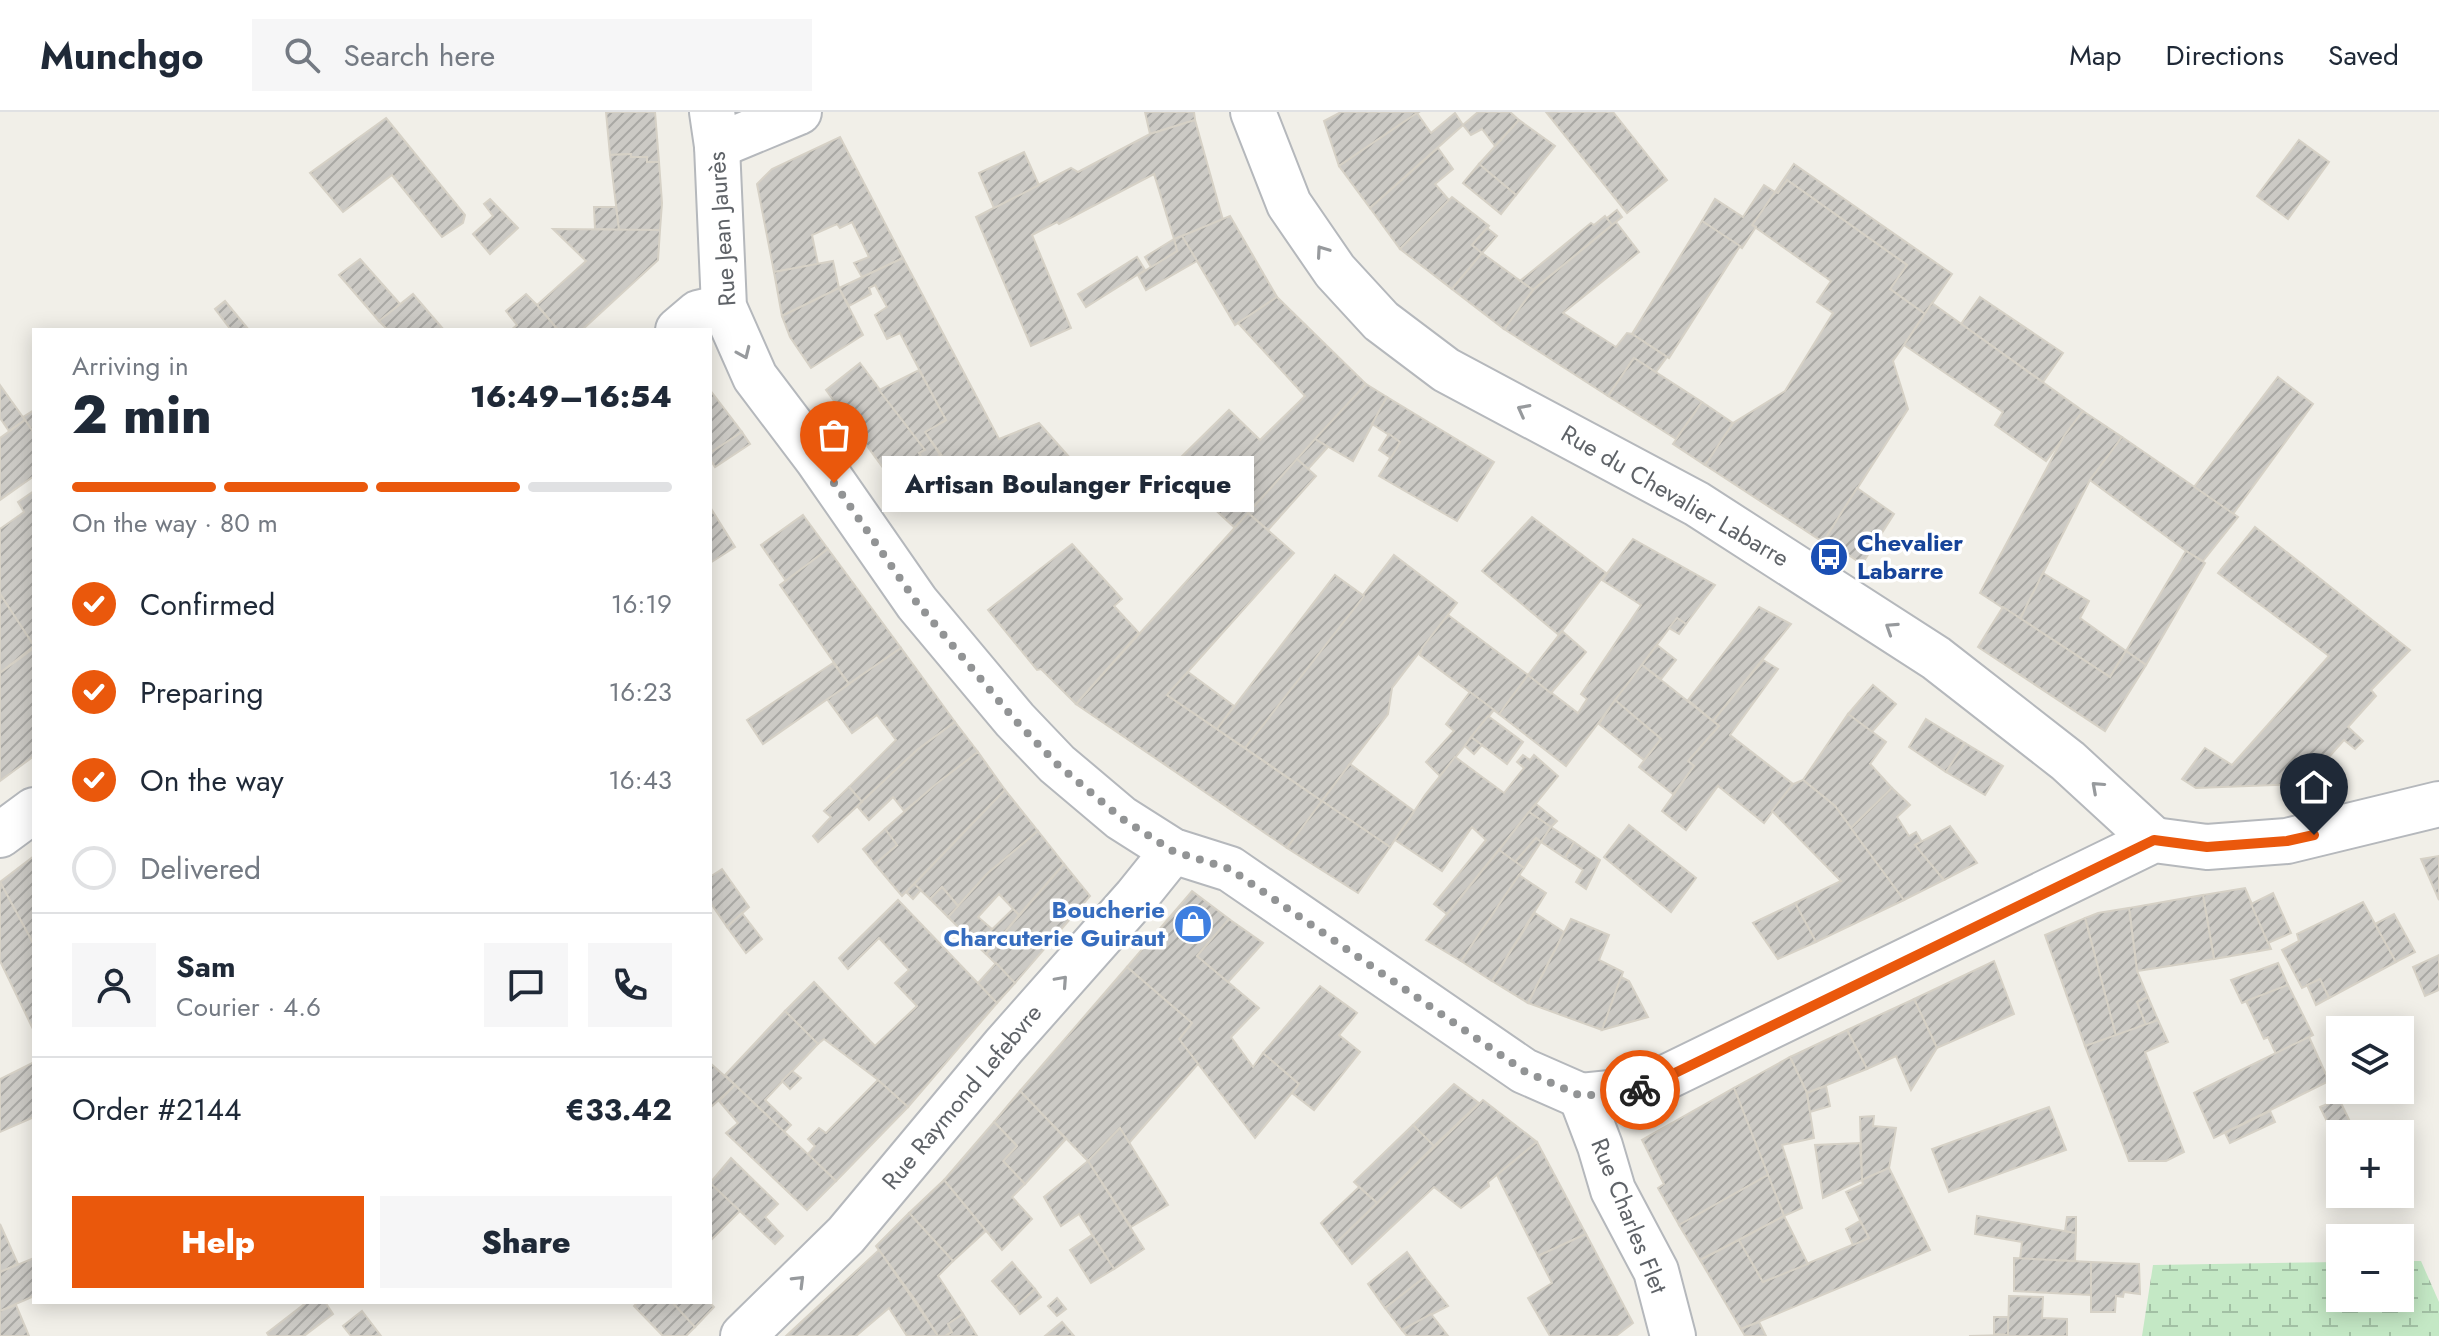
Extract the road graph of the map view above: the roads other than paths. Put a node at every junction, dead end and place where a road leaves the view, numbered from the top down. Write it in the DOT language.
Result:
graph roads {
  1 [pos="799,112"];
  2 [pos="1253,112"];
  3 [pos="714,129"];
  4 [pos="724,307"];
  5 [pos="680,328"];
  6 [pos="2439,804"];
  7 [pos="32,811"];
  8 [pos="0,835"];
  9 [pos="2154,840"];
  10 [pos="1173,851"];
  11 [pos="1581,1096"];
  12 [pos="743,1336"];
  13 [pos="1673,1336"];
  1 -- 3 [label="street"];
  9 -- 2 [label="street, Rue du Chevalier Labarre, one-way"];
  3 -- 4 [label="street, Rue Jean Jaurès"];
  4 -- 5 [label="street"];
  4 -- 10 [label="street, Rue Jean Jaurès, one-way"];
  6 -- 9 [label="street"];
  7 -- 8 [label="street"];
  9 -- 11 [label="street"];
  10 -- 11 [label="street, Rue Jean Jaurès"];
  12 -- 10 [label="street, Rue Raymond Lefebvre, one-way"];
  11 -- 13 [label="street, Rue Charles Flet"];
}
